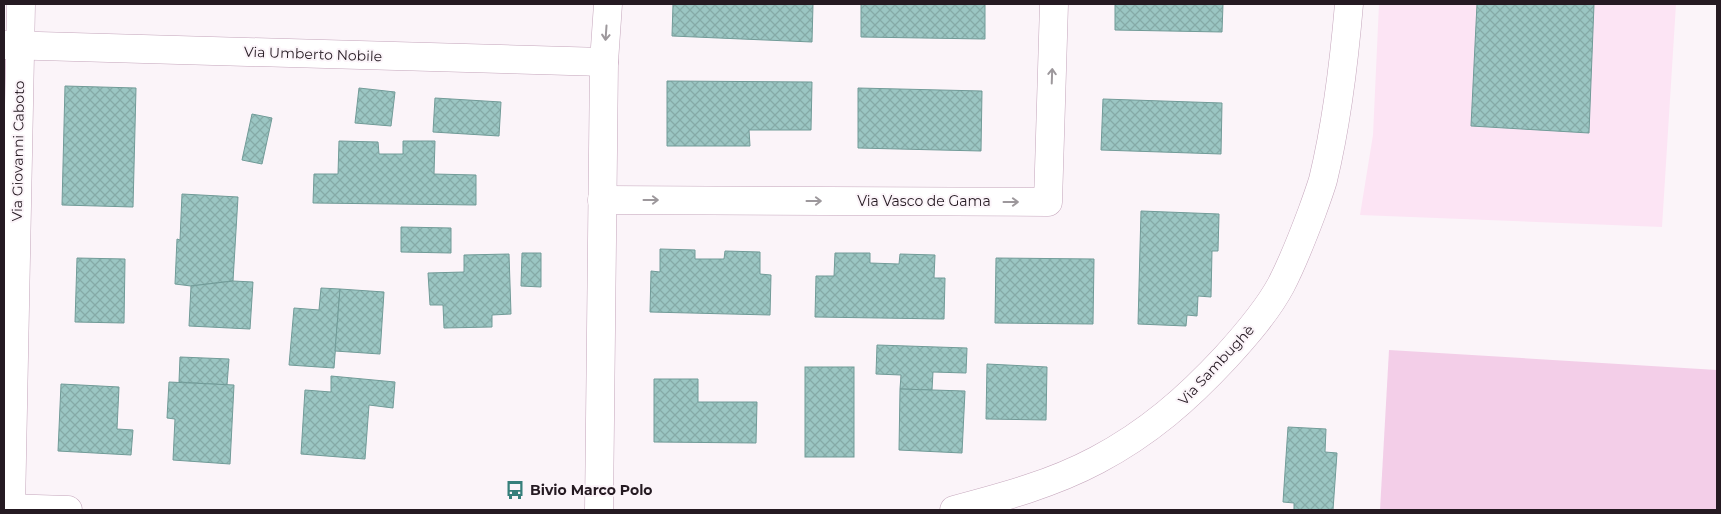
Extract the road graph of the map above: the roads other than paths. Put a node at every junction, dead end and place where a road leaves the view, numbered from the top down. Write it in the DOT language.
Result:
graph roads {
  1 [pos="21,4"];
  2 [pos="608,4"];
  3 [pos="1054,4"];
  4 [pos="1349,4"];
  5 [pos="12,46"];
  6 [pos="604,62"];
  7 [pos="602,200"];
  8 [pos="8,508"];
  9 [pos="68,510"];
  10 [pos="599,510"];
  11 [pos="954,510"];
  1 -- 5 [label="street, Via Giovanni Caboto"];
  2 -- 6 [label="street, one-way"];
  7 -- 3 [label="street, Via Vasco de Gama, one-way"];
  4 -- 11 [label="street, Via Sambughè"];
  5 -- 6 [label="street, Via Umberto Nobile"];
  5 -- 8 [label="street, Via Giovanni Caboto"];
  6 -- 7 [label="street"];
  7 -- 10 [label="street"];
  8 -- 9 [label="street"];
}
